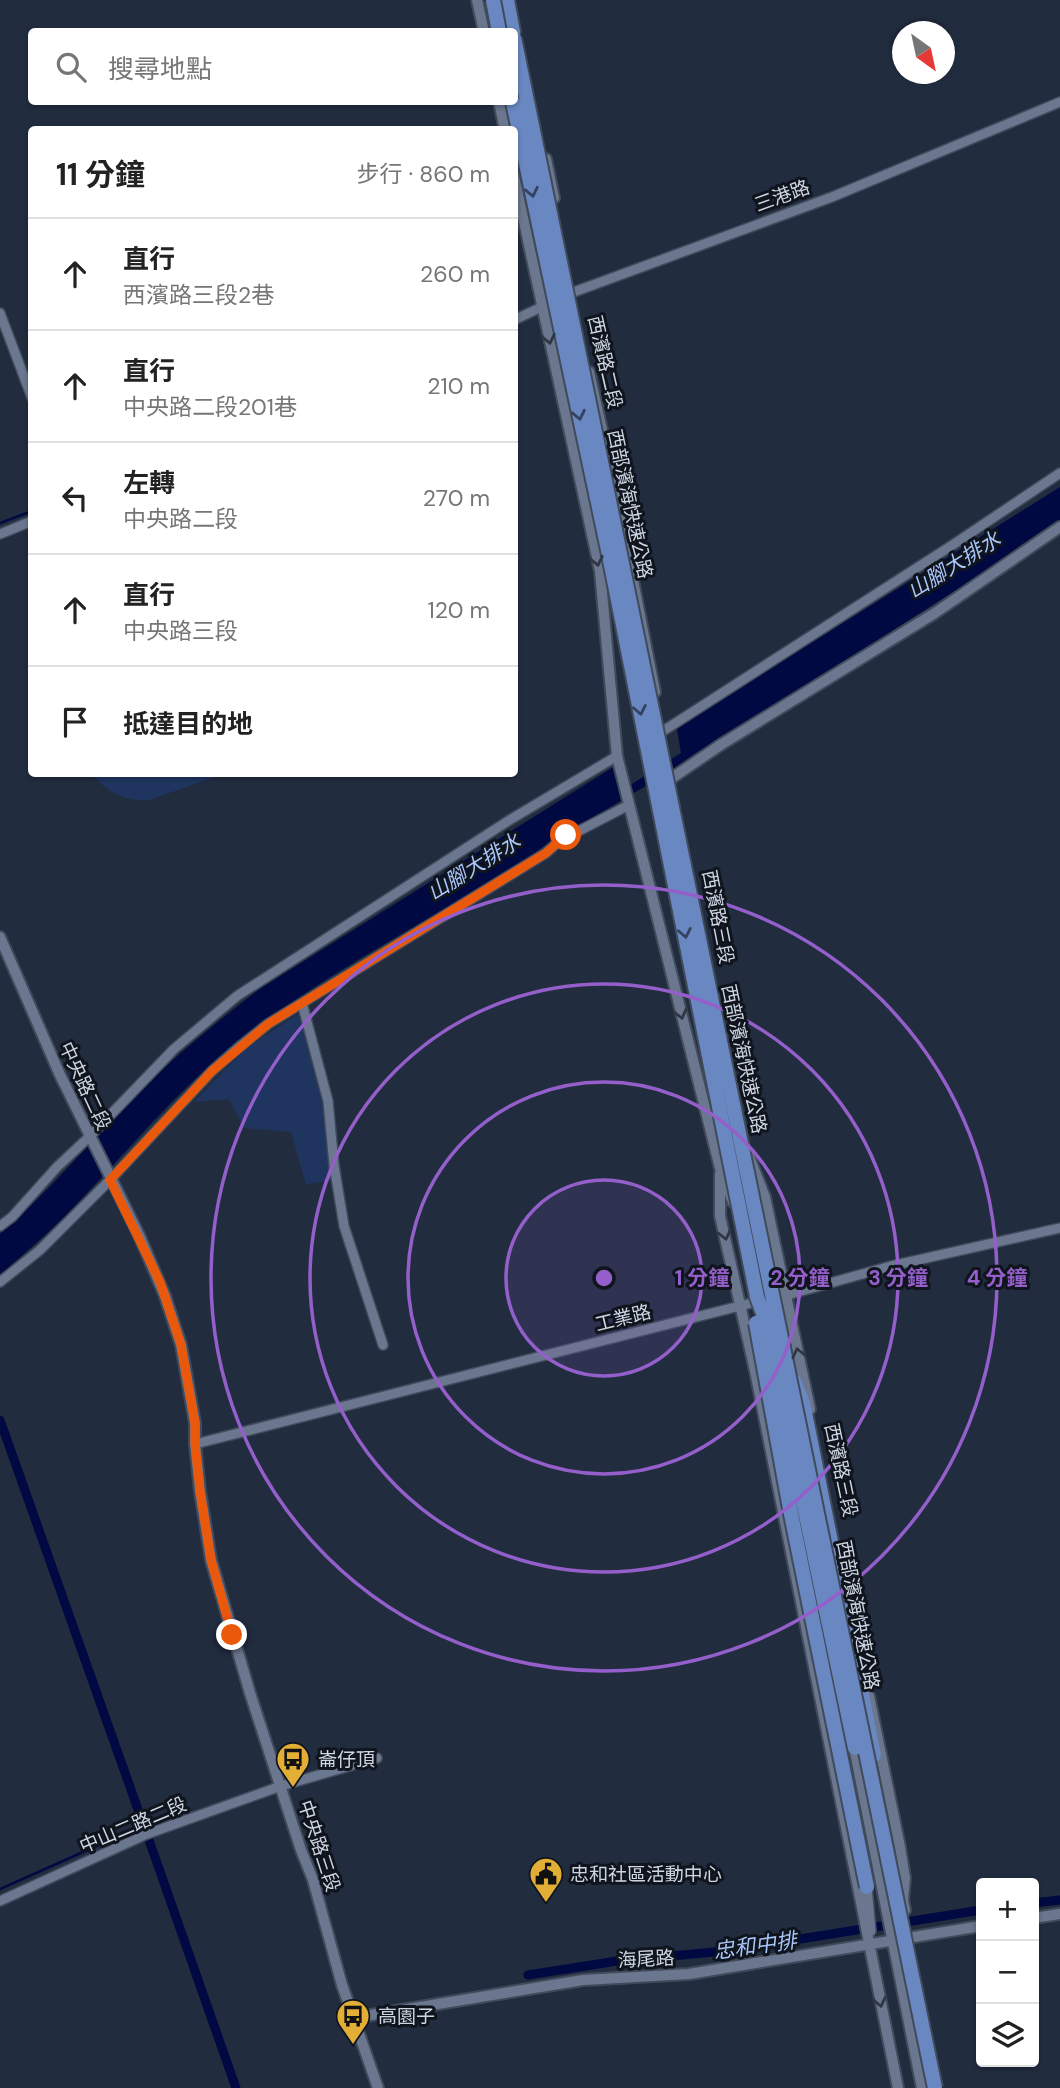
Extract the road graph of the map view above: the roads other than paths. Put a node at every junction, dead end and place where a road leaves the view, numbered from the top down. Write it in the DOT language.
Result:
graph roads {
  1 [pos="492,0"];
  2 [pos="506,0"];
  3 [pos="513,0"];
  4 [pos="478,3"];
  5 [pos="483,28"];
  6 [pos="498,28"];
  7 [pos="512,28"];
  8 [pos="518,57"];
  9 [pos="1060,102"];
  10 [pos="500,105"];
  11 [pos="514,105"];
  12 [pos="504,126"];
  13 [pos="518,195"];
  14 [pos="571,291"];
  15 [pos="542,308"];
  16 [pos="0,313"];
  17 [pos="518,318"];
  18 [pos="28,387"];
  19 [pos="1060,473"];
  20 [pos="28,523"];
  21 [pos="1060,527"];
  22 [pos="0,534"];
  23 [pos="663,731"];
  24 [pos="617,756"];
  25 [pos="672,778"];
  26 [pos="629,805"];
  27 [pos="0,937"];
  28 [pos="302,1003"];
  29 [pos="89,1137"];
  30 [pos="747,1151"];
  31 [pos="720,1168"];
  32 [pos="110,1180"];
  33 [pos="0,1226"];
  34 [pos="1060,1228"];
  35 [pos="754,1253"];
  36 [pos="0,1282"];
  37 [pos="785,1296"];
  38 [pos="761,1298"];
  39 [pos="742,1307"];
  40 [pos="383,1345"];
  41 [pos="788,1365"];
  42 [pos="195,1444"];
  43 [pos="200,1491"];
  44 [pos="377,1758"];
  45 [pos="281,1786"];
  46 [pos="871,1831"];
  47 [pos="867,1887"];
  48 [pos="0,1901"];
  49 [pos="904,1906"];
  50 [pos="1060,1914"];
  51 [pos="1039,1917"];
  52 [pos="866,1919"];
  53 [pos="976,1926"];
  54 [pos="910,1933"];
  55 [pos="868,1938"];
  56 [pos="891,1939"];
  57 [pos="354,2018"];
  58 [pos="378,2088"];
  59 [pos="898,2088"];
  60 [pos="922,2088"];
  61 [pos="928,2088"];
  62 [pos="935,2088"];
  63 [pos="942,2088"];
  1 -- 6 [label="highway, bridge"];
  2 -- 4 [label="street"];
  2 -- 7 [label="highway"];
  3 -- 14 [label="street, 西濱路二段"];
  4 -- 5 [label="street"];
  8 -- 41 [label="highway, 西部濱海快速公路, bridge"];
  9 -- 14 [label="street, 三港路"];
  10 -- 12 [label="street"];
  11 -- 38 [label="highway, 西部濱海快速公路, one-way, bridge"];
  13 -- 15 [label="street"];
  14 -- 15 [label="street, 三港路"];
  14 -- 23 [label="street, 西濱路二段"];
  15 -- 17 [label="street, 三港路"];
  15 -- 24 [label="street, one-way"];
  16 -- 18 [label="street"];
  19 -- 23 [label="street"];
  20 -- 22 [label="street"];
  21 -- 25 [label="street"];
  23 -- 25 [label="street, 西濱路三段"];
  24 -- 26 [label="street"];
  24 -- 29 [label="street"];
  25 -- 30 [label="street, 西濱路三段"];
  26 -- 28 [label="street"];
  26 -- 31 [label="street, 西濱路三段, one-way"];
  27 -- 29 [label="street, 中央路二段"];
  28 -- 32 [label="street"];
  28 -- 40 [label="street"];
  29 -- 32 [label="street, 中央路二段"];
  29 -- 33 [label="street"];
  30 -- 35 [label="street, 西濱路三段"];
  30 -- 37 [label="street, 西濱路三段"];
  31 -- 35 [label="street, 西濱路三段"];
  31 -- 39 [label="street, 西濱路三段, one-way"];
  32 -- 36 [label="street"];
  32 -- 42 [label="street, 中央路二段"];
  34 -- 37 [label="street, 工業路"];
  35 -- 38 [label="street, 西濱路三段"];
  37 -- 38 [label="street, 工業路"];
  49 -- 37 [label="street, 西濱路三段, one-way"];
  38 -- 39 [label="street, 工業路"];
  38 -- 46 [label="street, 西濱路三段"];
  38 -- 47 [label="highway, bridge"];
  38 -- 61 [label="highway, 西部濱海快速公路, bridge"];
  39 -- 42 [label="street, 工業路"];
  39 -- 52 [label="street, 西濱路三段"];
  41 -- 49 [label="highway, bridge"];
  41 -- 62 [label="highway, 西部濱海快速公路, bridge"];
  42 -- 43 [label="street, 中央路二段"];
  43 -- 45 [label="street, 中央路三段"];
  44 -- 45 [label="street, 中山二路二段"];
  45 -- 48 [label="street, 中山二路二段"];
  45 -- 57 [label="street, 中央路三段"];
  46 -- 49 [label="street"];
  46 -- 56 [label="street, 西濱路三段"];
  47 -- 52 [label="street"];
  49 -- 54 [label="street, 西濱路三段"];
  50 -- 51 [label="street"];
  52 -- 55 [label="street, 西濱路三段"];
  53 -- 54 [label="street, 海尾路"];
  54 -- 56 [label="street, 海尾路"];
  54 -- 63 [label="street, 西濱路三段"];
  55 -- 56 [label="street, 海尾路"];
  55 -- 57 [label="street, 海尾路"];
  55 -- 59 [label="street, 西濱路三段, one-way"];
  56 -- 60 [label="street, 西濱路三段"];
  57 -- 58 [label="street, 中央路三段"];
}
